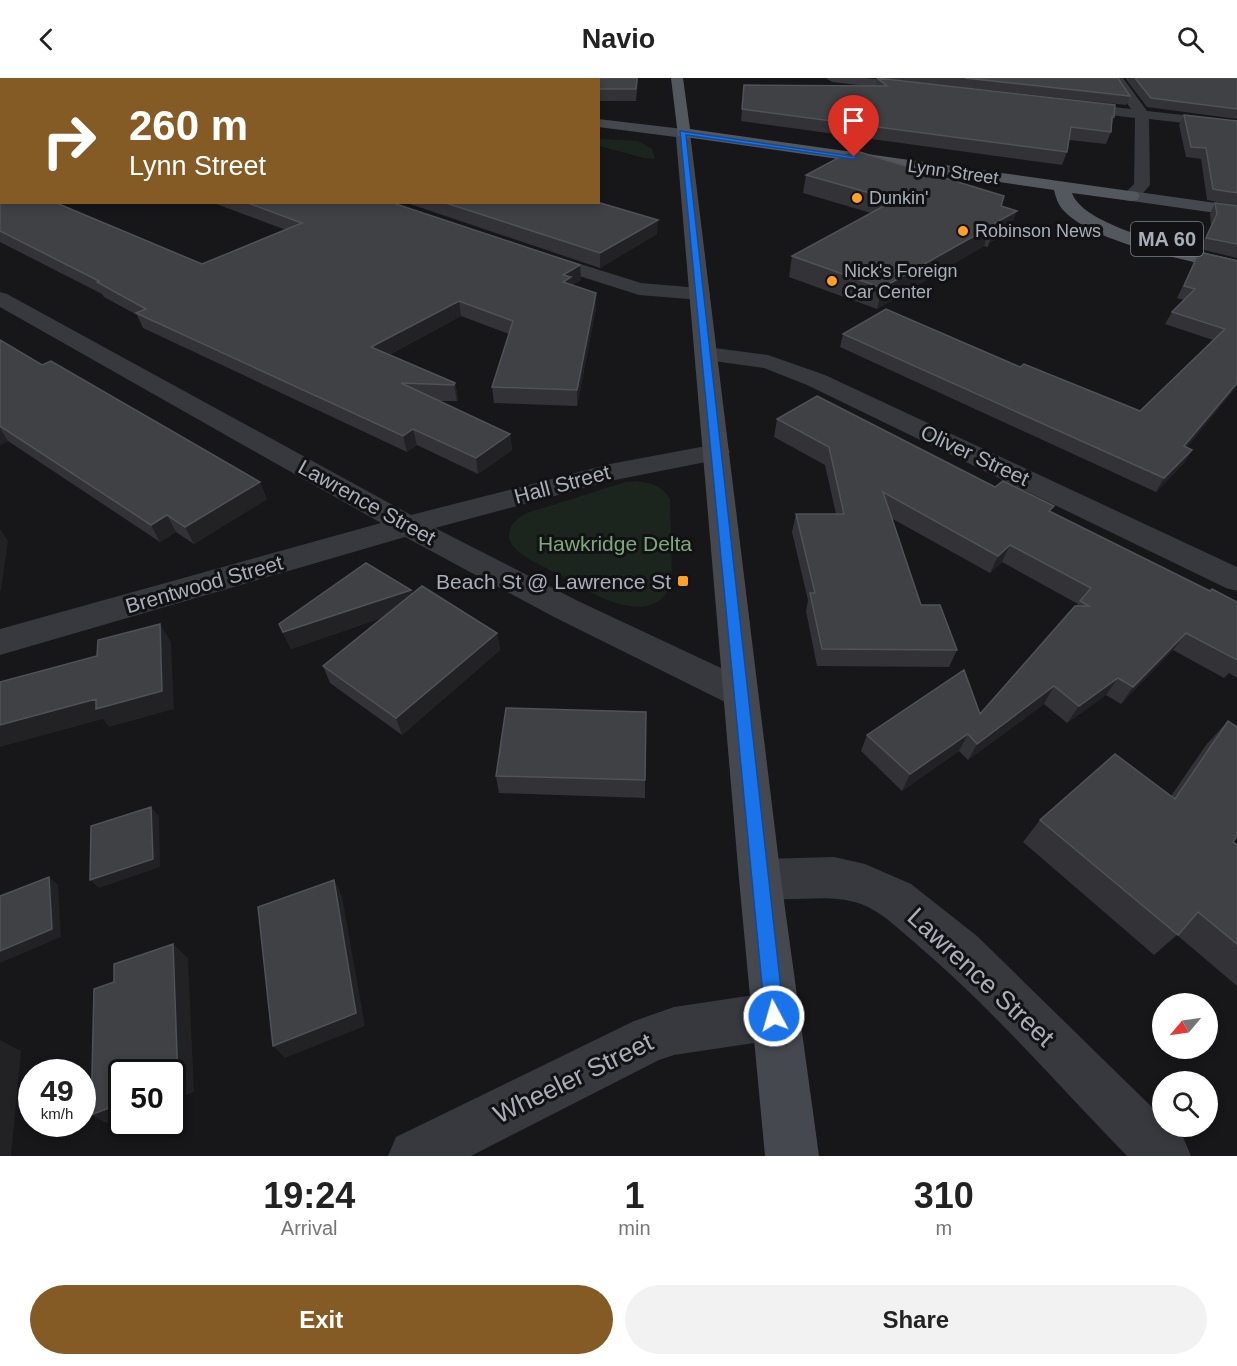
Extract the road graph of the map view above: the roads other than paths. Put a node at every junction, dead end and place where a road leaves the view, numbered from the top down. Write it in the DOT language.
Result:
graph roads {
  1 [pos="677,78"];
  2 [pos="832,78"];
  3 [pos="1116,78"];
  4 [pos="939,91"];
  5 [pos="1059,104"];
  6 [pos="1142,114"];
  7 [pos="600,123"];
  8 [pos="1237,125"];
  9 [pos="683,133"];
  10 [pos="1061,187"];
  11 [pos="1124,208"];
  12 [pos="1237,211"];
  13 [pos="521,250"];
  14 [pos="1237,265"];
  15 [pos="700,294"];
  16 [pos="0,298"];
  17 [pos="706,354"];
  18 [pos="717,452"];
  19 [pos="408,526"];
  20 [pos="1237,580"];
  21 [pos="0,642"];
  22 [pos="740,693"];
  23 [pos="760,879"];
  24 [pos="774,1016"];
  25 [pos="415,1156"];
  26 [pos="792,1156"];
  27 [pos="1164,1156"];
  1 -- 9 [label="main road"];
  2 -- 4 [label="street"];
  3 -- 6 [label="street"];
  5 -- 6 [label="street"];
  6 -- 8 [label="street"];
  6 -- 11 [label="street"];
  7 -- 9 [label="main road, Lynn Street"];
  9 -- 10 [label="main road, Lynn Street / MA 60"];
  9 -- 15 [label="main road"];
  10 -- 11 [label="main road, Lynn Street / MA 60"];
  10 -- 14 [label="main road, MA 60"];
  11 -- 12 [label="main road, Lynn Street"];
  11 -- 14 [label="main road, MA 60"];
  13 -- 15 [label="street"];
  15 -- 17 [label="main road"];
  16 -- 19 [label="street, Lawrence Street"];
  17 -- 18 [label="main road"];
  17 -- 20 [label="street, Oliver Street"];
  18 -- 19 [label="street, Hall Street"];
  18 -- 22 [label="main road"];
  19 -- 21 [label="street, Brentwood Street"];
  19 -- 22 [label="street, Lawrence Street"];
  22 -- 23 [label="main road"];
  23 -- 24 [label="main road"];
  23 -- 27 [label="street, Lawrence Street"];
  24 -- 25 [label="street, Wheeler Street"];
  24 -- 26 [label="main road"];
}
